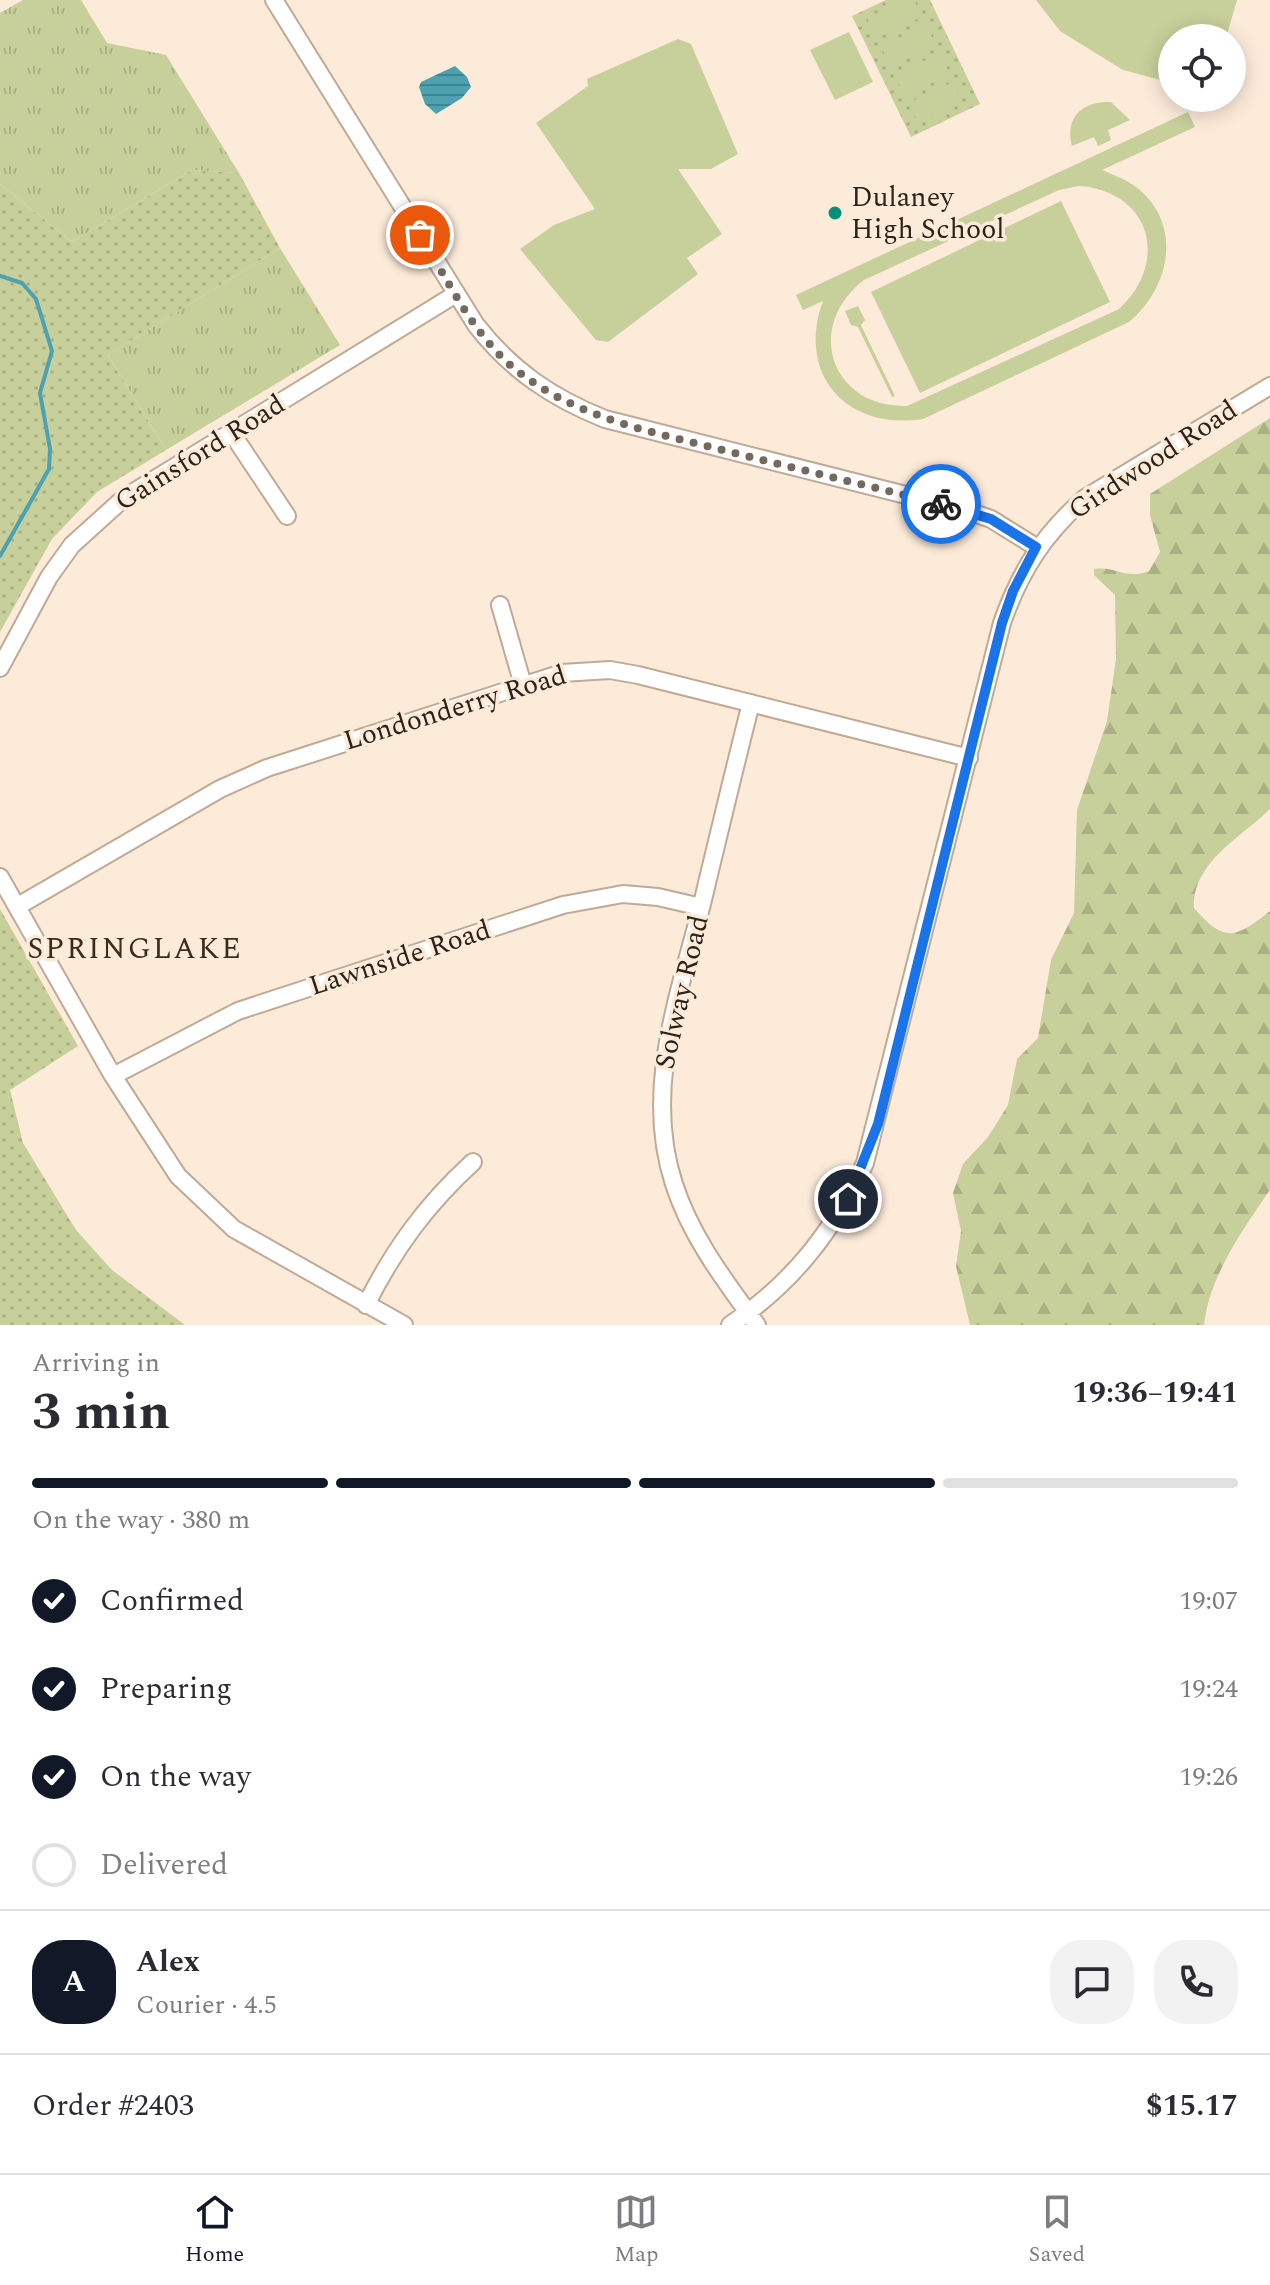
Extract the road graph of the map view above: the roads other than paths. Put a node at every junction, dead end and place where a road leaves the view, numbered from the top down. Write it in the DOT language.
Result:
graph roads {
  1 [pos="274,0"];
  2 [pos="456,294"];
  3 [pos="1270,386"];
  4 [pos="231,432"];
  5 [pos="287,516"];
  6 [pos="1036,547"];
  7 [pos="500,605"];
  8 [pos="0,668"];
  9 [pos="523,685"];
  10 [pos="751,703"];
  11 [pos="969,758"];
  12 [pos="0,877"];
  13 [pos="18,906"];
  14 [pos="701,907"];
  15 [pos="113,1076"];
  16 [pos="473,1162"];
  17 [pos="366,1305"];
  18 [pos="752,1319"];
  19 [pos="404,1325"];
  20 [pos="730,1325"];
  1 -- 2 [label="street"];
  2 -- 4 [label="street, Gainsford Road"];
  2 -- 6 [label="street"];
  3 -- 6 [label="street, Girdwood Road"];
  4 -- 5 [label="street"];
  4 -- 8 [label="street, Gainsford Road"];
  6 -- 11 [label="street, Girdwood Road"];
  7 -- 9 [label="street"];
  9 -- 10 [label="street, Londonderry Road"];
  9 -- 13 [label="street, Londonderry Road"];
  10 -- 11 [label="street, Londonderry Road"];
  10 -- 14 [label="street, Solway Road"];
  11 -- 18 [label="street, Girdwood Road"];
  12 -- 13 [label="street"];
  13 -- 15 [label="street"];
  14 -- 15 [label="street, Lawnside Road"];
  14 -- 18 [label="street, Solway Road"];
  15 -- 17 [label="street"];
  16 -- 17 [label="street"];
  17 -- 19 [label="street"];
  18 -- 20 [label="street, Girdwood Road"];
}
